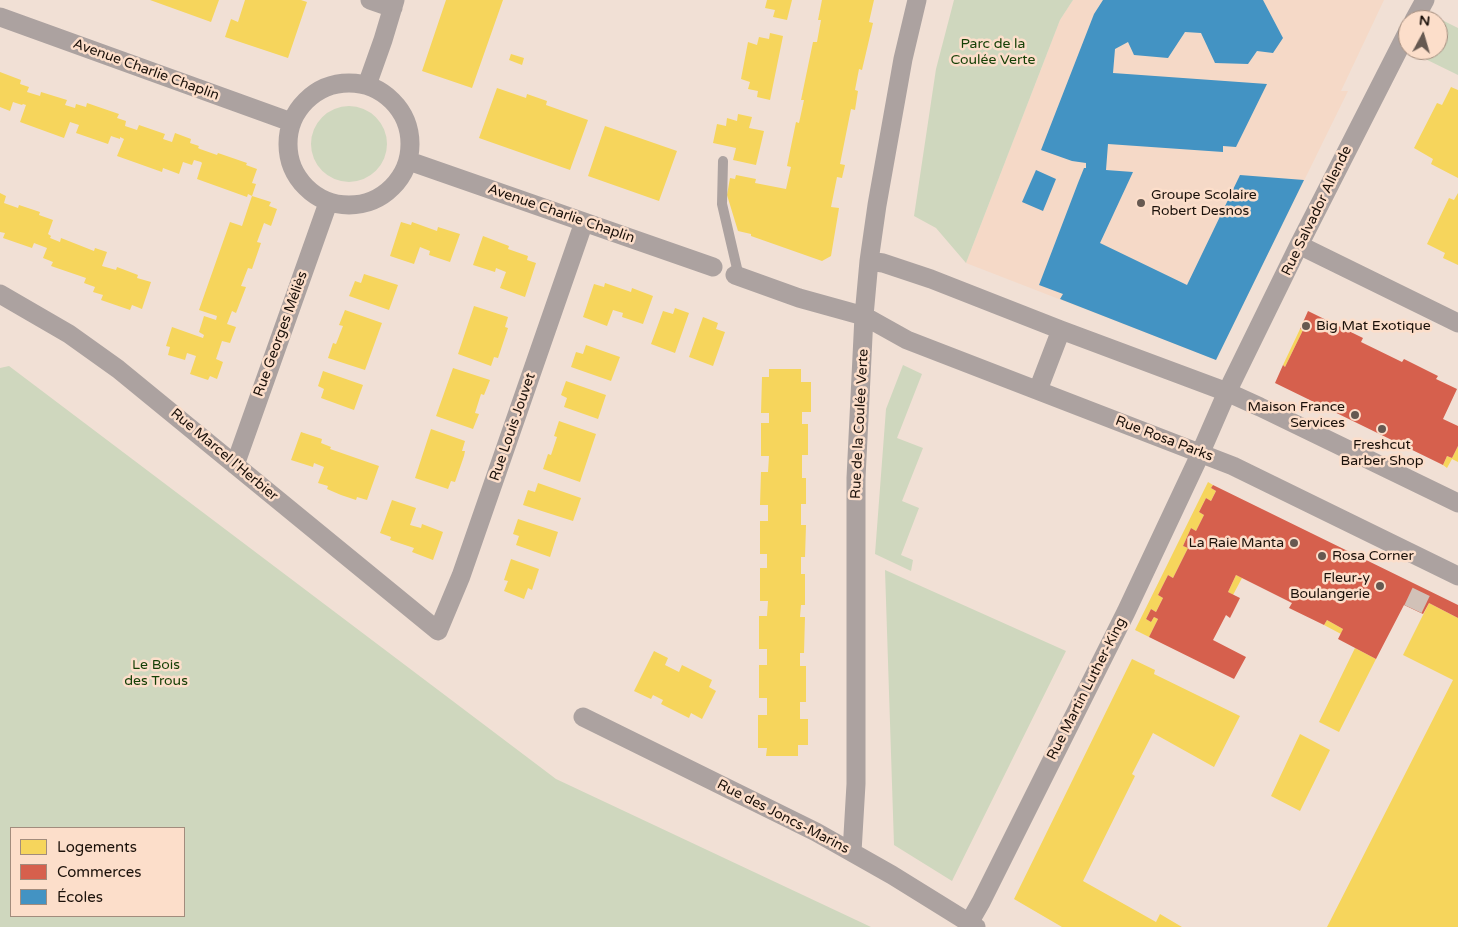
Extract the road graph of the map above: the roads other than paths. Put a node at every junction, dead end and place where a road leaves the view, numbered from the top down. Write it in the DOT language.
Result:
graph roads {
  1 [pos="370,0"];
  2 [pos="918,0"];
  3 [pos="394,4"];
  4 [pos="0,17"];
  5 [pos="1398,51"];
  6 [pos="367,85"];
  7 [pos="292,122"];
  8 [pos="409,161"];
  9 [pos="722,161"];
  10 [pos="328,203"];
  11 [pos="584,222"];
  12 [pos="1299,245"];
  13 [pos="869,261"];
  14 [pos="714,267"];
  15 [pos="737,276"];
  16 [pos="0,294"];
  17 [pos="864,316"];
  18 [pos="1458,323"];
  19 [pos="1061,330"];
  20 [pos="1038,390"];
  21 [pos="1228,392"];
  22 [pos="1200,453"];
  23 [pos="235,465"];
  24 [pos="1458,503"];
  25 [pos="1458,576"];
  26 [pos="438,631"];
  27 [pos="583,717"];
  28 [pos="852,852"];
  29 [pos="973,925"];
  1 -- 3 [label="street"];
  2 -- 13 [label="street, Rue de la Coulée Verte"];
  3 -- 6 [label="street"];
  4 -- 7 [label="street, Avenue Charlie Chaplin"];
  5 -- 12 [label="street, Rue Salvador Allende"];
  6 -- 7 [label="street"];
  6 -- 8 [label="street"];
  7 -- 10 [label="street"];
  8 -- 10 [label="street"];
  8 -- 11 [label="street, Avenue Charlie Chaplin"];
  9 -- 15 [label="lane"];
  10 -- 23 [label="street, Rue Georges Méliès"];
  11 -- 14 [label="street, Avenue Charlie Chaplin"];
  11 -- 26 [label="street, Rue Louis Jouvet"];
  12 -- 18 [label="street"];
  12 -- 21 [label="street, Rue Salvador Allende"];
  13 -- 17 [label="street, Rue de la Coulée Verte"];
  13 -- 19 [label="street"];
  15 -- 17 [label="street"];
  16 -- 23 [label="street, Rue Marcel l'Herbier"];
  17 -- 20 [label="street, Rue Rosa Parks"];
  17 -- 28 [label="street, Rue de la Coulée Verte"];
  19 -- 20 [label="street"];
  19 -- 21 [label="street"];
  20 -- 22 [label="street, Rue Rosa Parks"];
  21 -- 22 [label="street, Rue Salvador Allende"];
  21 -- 24 [label="street"];
  22 -- 25 [label="street, Rue Rosa Parks"];
  22 -- 29 [label="street, Rue Martin Luther-King"];
  23 -- 26 [label="street, Rue Marcel l'Herbier"];
  27 -- 28 [label="street, Rue des Joncs-Marins"];
  28 -- 29 [label="street, Rue des Joncs-Marins"];
}
